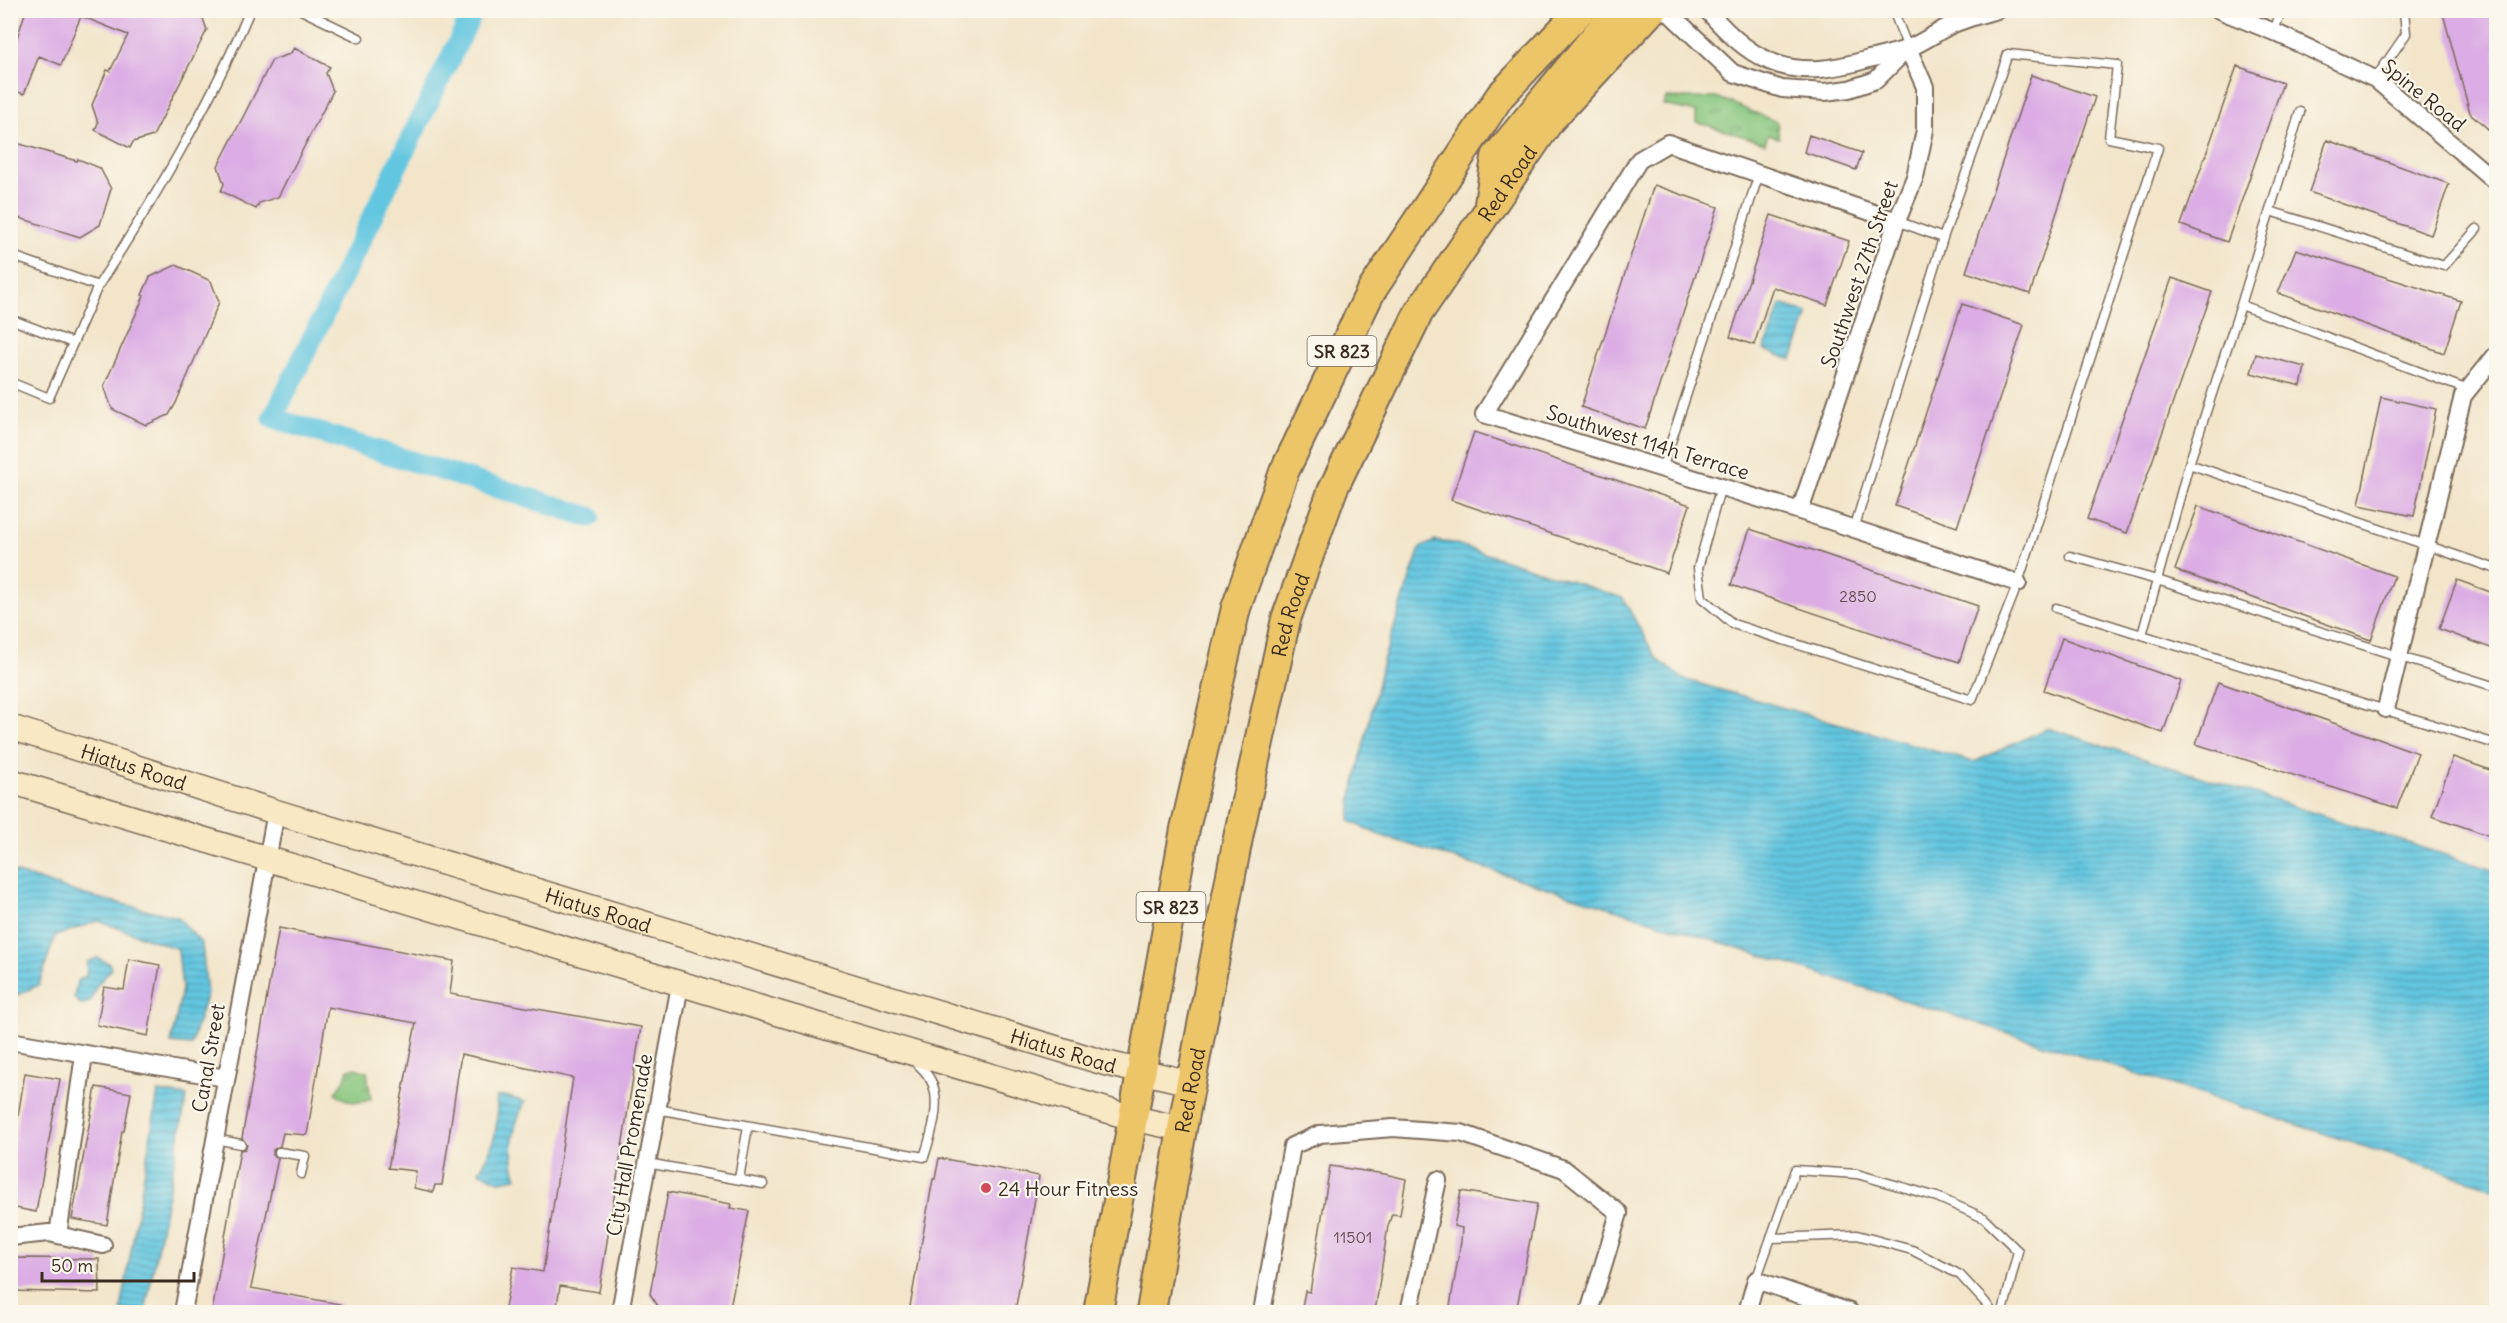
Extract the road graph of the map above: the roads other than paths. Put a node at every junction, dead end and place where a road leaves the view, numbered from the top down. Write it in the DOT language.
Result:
graph roads {
  1 [pos="250,10"];
  2 [pos="301,10"];
  3 [pos="1581,10"];
  4 [pos="1614,10"];
  5 [pos="1652,10"];
  6 [pos="1666,10"];
  7 [pos="1707,10"];
  8 [pos="1893,10"];
  9 [pos="1997,10"];
  10 [pos="2219,10"];
  11 [pos="2281,10"];
  12 [pos="2404,10"];
  13 [pos="2274,32"];
  14 [pos="359,38"];
  15 [pos="1908,48"];
  16 [pos="2375,79"];
  17 [pos="2300,112"];
  18 [pos="1759,174"];
  19 [pos="2496,182"];
  20 [pos="2270,211"];
  21 [pos="1487,212"];
  22 [pos="1897,221"];
  23 [pos="2477,229"];
  24 [pos="1943,238"];
  25 [pos="10,255"];
  26 [pos="98,286"];
  27 [pos="2241,305"];
  28 [pos="10,319"];
  29 [pos="73,343"];
  30 [pos="2496,355"];
  31 [pos="10,382"];
  32 [pos="2468,390"];
  33 [pos="2189,464"];
  34 [pos="1662,469"];
  35 [pos="1721,486"];
  36 [pos="1800,511"];
  37 [pos="1854,529"];
  38 [pos="2426,545"];
  39 [pos="2070,556"];
  40 [pos="2496,569"];
  41 [pos="2157,580"];
  42 [pos="2018,583"];
  43 [pos="2056,608"];
  44 [pos="2142,635"];
  45 [pos="2398,655"];
  46 [pos="2496,687"];
  47 [pos="2386,710"];
  48 [pos="10,727"];
  49 [pos="2496,744"];
  50 [pos="10,781"];
  51 [pos="276,812"];
  52 [pos="266,860"];
  53 [pos="680,985"];
  54 [pos="10,1041"];
  55 [pos="906,1052"];
  56 [pos="84,1055"];
  57 [pos="1142,1072"];
  58 [pos="226,1078"];
  59 [pos="1191,1083"];
  60 [pos="657,1109"];
  61 [pos="1133,1118"];
  62 [pos="748,1126"];
  63 [pos="1182,1129"];
  64 [pos="215,1139"];
  65 [pos="241,1144"];
  66 [pos="279,1152"];
  67 [pos="647,1163"];
  68 [pos="301,1174"];
  69 [pos="739,1179"];
  70 [pos="1438,1180"];
  71 [pos="763,1184"];
  72 [pos="58,1235"];
  73 [pos="10,1237"];
  74 [pos="1771,1238"];
  75 [pos="103,1245"];
  76 [pos="1756,1280"];
  77 [pos="183,1312"];
  78 [pos="620,1312"];
  79 [pos="1098,1312"];
  80 [pos="1151,1312"];
  81 [pos="1262,1312"];
  82 [pos="1409,1312"];
  83 [pos="1589,1312"];
  84 [pos="1747,1312"];
  85 [pos="1850,1312"];
  86 [pos="1992,1312"];
  87 [pos="2003,1312"];
  1 -- 26 [label="lane"];
  2 -- 14 [label="lane"];
  3 -- 57 [label="highway, SR 823"];
  4 -- 21 [label="highway"];
  5 -- 21 [label="highway, Red Road / SR 823"];
  6 -- 15 [label="street"];
  7 -- 15 [label="street"];
  8 -- 15 [label="lane"];
  9 -- 15 [label="street"];
  10 -- 13 [label="street, Spine Road"];
  11 -- 13 [label="lane"];
  12 -- 16 [label="lane"];
  13 -- 16 [label="street, Spine Road"];
  15 -- 22 [label="street, Southwest 27th Street"];
  16 -- 19 [label="street, Spine Road"];
  17 -- 20 [label="lane"];
  18 -- 22 [label="street"];
  18 -- 34 [label="lane"];
  18 -- 34 [label="street, Southwest 114h Terrace"];
  20 -- 23 [label="lane"];
  20 -- 27 [label="lane"];
  21 -- 59 [label="highway, Red Road / SR 823"];
  22 -- 24 [label="lane"];
  22 -- 36 [label="street, Southwest 27th Street"];
  24 -- 37 [label="lane"];
  24 -- 42 [label="lane"];
  25 -- 26 [label="lane"];
  26 -- 29 [label="lane"];
  27 -- 32 [label="lane"];
  27 -- 33 [label="lane"];
  28 -- 29 [label="lane"];
  29 -- 31 [label="lane"];
  30 -- 32 [label="street"];
  32 -- 38 [label="street"];
  33 -- 38 [label="lane"];
  33 -- 41 [label="lane"];
  34 -- 35 [label="street, Southwest 114h Terrace"];
  35 -- 36 [label="street, Southwest 114h Terrace"];
  35 -- 42 [label="lane"];
  36 -- 37 [label="street, Southwest 114h Terrace"];
  37 -- 42 [label="street, Southwest 114h Terrace"];
  38 -- 40 [label="lane"];
  38 -- 45 [label="street"];
  39 -- 41 [label="lane"];
  41 -- 44 [label="lane"];
  41 -- 45 [label="lane"];
  43 -- 44 [label="lane"];
  44 -- 47 [label="lane"];
  45 -- 46 [label="lane"];
  45 -- 47 [label="street"];
  47 -- 49 [label="lane"];
  48 -- 51 [label="main road, Hiatus Road"];
  50 -- 52 [label="main road"];
  51 -- 52 [label="street, Canal Street"];
  51 -- 57 [label="main road, Hiatus Road"];
  52 -- 53 [label="main road"];
  52 -- 58 [label="street, Canal Street"];
  53 -- 55 [label="main road"];
  53 -- 60 [label="street, City Hall Promenade"];
  54 -- 56 [label="street"];
  55 -- 61 [label="main road"];
  55 -- 62 [label="lane"];
  56 -- 58 [label="street"];
  56 -- 72 [label="street"];
  57 -- 59 [label="main road, Hiatus Road"];
  57 -- 61 [label="highway, SR 823"];
  58 -- 64 [label="street, Canal Street"];
  59 -- 63 [label="highway, Red Road / SR 823"];
  60 -- 62 [label="lane"];
  60 -- 67 [label="street, City Hall Promenade"];
  61 -- 63 [label="main road"];
  61 -- 79 [label="highway, SR 823"];
  62 -- 69 [label="lane"];
  63 -- 80 [label="highway, Red Road / SR 823"];
  64 -- 65 [label="lane"];
  64 -- 77 [label="street, Canal Street"];
  66 -- 68 [label="lane"];
  67 -- 69 [label="lane"];
  67 -- 78 [label="street, City Hall Promenade"];
  69 -- 71 [label="lane"];
  70 -- 82 [label="street"];
  72 -- 73 [label="street"];
  72 -- 75 [label="street"];
  74 -- 76 [label="lane"];
  74 -- 86 [label="lane"];
  74 -- 87 [label="lane"];
  76 -- 84 [label="street"];
  76 -- 85 [label="street"];
  81 -- 83 [label="street"];
}
